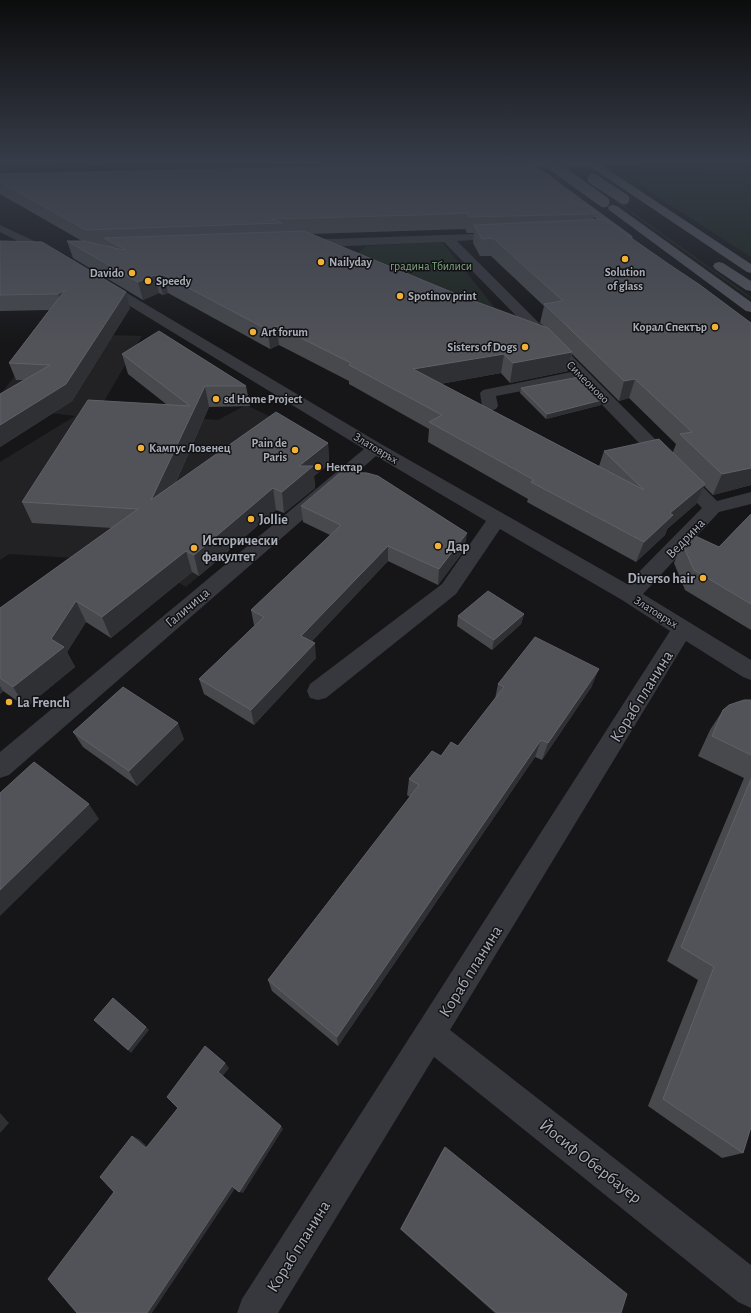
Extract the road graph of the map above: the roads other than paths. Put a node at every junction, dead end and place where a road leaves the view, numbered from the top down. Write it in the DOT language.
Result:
graph roads {
  1 [pos="605,222"];
  2 [pos="632,222"];
  3 [pos="681,222"];
  4 [pos="0,228"];
  5 [pos="517,236"];
  6 [pos="447,238"];
  7 [pos="290,244"];
  8 [pos="306,244"];
  9 [pos="636,244"];
  10 [pos="335,256"];
  11 [pos="63,257"];
  12 [pos="708,258"];
  13 [pos="751,269"];
  14 [pos="90,276"];
  15 [pos="751,287"];
  16 [pos="751,308"];
  17 [pos="523,334"];
  18 [pos="552,346"];
  19 [pos="581,375"];
  20 [pos="490,406"];
  21 [pos="375,448"];
  22 [pos="751,498"];
  23 [pos="713,508"];
  24 [pos="497,519"];
  25 [pos="629,595"];
  26 [pos="683,629"];
  27 [pos="751,671"];
  28 [pos="318,691"];
  29 [pos="0,767"];
  30 [pos="430,1034"];
  31 [pos="751,1289"];
  32 [pos="256,1313"];
  1 -- 9 [label="main road"];
  2 -- 16 [label="main road, bridge"];
  3 -- 13 [label="main road"];
  4 -- 11 [label="street"];
  5 -- 6 [label="street"];
  6 -- 8 [label="street"];
  6 -- 18 [label="street, Симеоново"];
  7 -- 8 [label="street"];
  8 -- 10 [label="street"];
  12 -- 15 [label="main road"];
  14 -- 21 [label="street, Златовръх"];
  17 -- 18 [label="street"];
  18 -- 19 [label="street, Симеоново"];
  19 -- 20 [label="street"];
  19 -- 23 [label="street, Симеоново"];
  21 -- 24 [label="street, Златовръх"];
  21 -- 29 [label="street, Галичица"];
  22 -- 23 [label="street, Ведрина"];
  23 -- 25 [label="street, Ведрина"];
  24 -- 25 [label="street, Златовръх"];
  24 -- 28 [label="street"];
  25 -- 26 [label="street, Златовръх"];
  26 -- 27 [label="street, Златовръх"];
  26 -- 30 [label="street, Кораб планина"];
  30 -- 31 [label="street, Йосиф Обербауер"];
  30 -- 32 [label="street, Кораб планина"];
}
